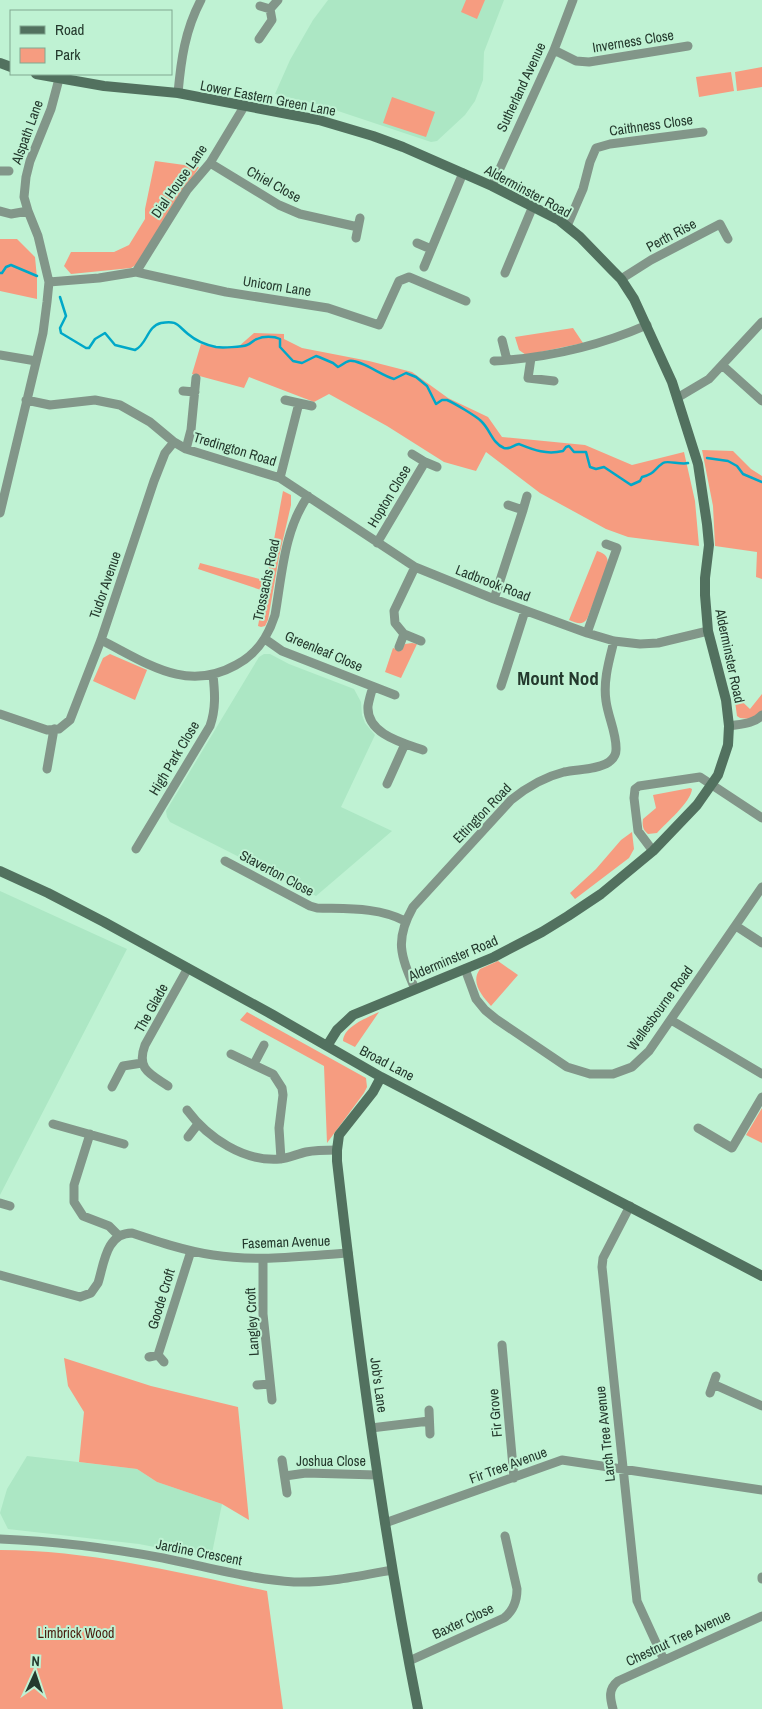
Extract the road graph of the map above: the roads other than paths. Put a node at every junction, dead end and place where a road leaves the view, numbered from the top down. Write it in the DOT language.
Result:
graph roads {
  1 [pos="201,0"];
  2 [pos="278,0"];
  3 [pos="574,0"];
  4 [pos="260,6"];
  5 [pos="270,9"];
  6 [pos="259,39"];
  7 [pos="688,46"];
  8 [pos="554,50"];
  9 [pos="41,75"];
  10 [pos="59,79"];
  11 [pos="178,94"];
  12 [pos="244,105"];
  13 [pos="704,132"];
  14 [pos="423,155"];
  15 [pos="210,163"];
  16 [pos="463,173"];
  17 [pos="492,186"];
  18 [pos="533,206"];
  19 [pos="28,211"];
  20 [pos="0,212"];
  21 [pos="567,226"];
  22 [pos="356,238"];
  23 [pos="728,239"];
  24 [pos="417,243"];
  25 [pos="431,249"];
  26 [pos="424,267"];
  27 [pos="136,272"];
  28 [pos="505,273"];
  29 [pos="621,279"];
  30 [pos="48,286"];
  31 [pos="466,301"];
  32 [pos="762,322"];
  33 [pos="647,325"];
  34 [pos="502,340"];
  35 [pos="0,354"];
  36 [pos="531,358"];
  37 [pos="507,360"];
  38 [pos="36,361"];
  39 [pos="494,361"];
  40 [pos="722,365"];
  41 [pos="196,378"];
  42 [pos="554,381"];
  43 [pos="183,391"];
  44 [pos="196,392"];
  45 [pos="677,398"];
  46 [pos="26,400"];
  47 [pos="285,400"];
  48 [pos="762,402"];
  49 [pos="299,403"];
  50 [pos="312,406"];
  51 [pos="174,442"];
  52 [pos="186,449"];
  53 [pos="412,454"];
  54 [pos="425,462"];
  55 [pos="437,467"];
  56 [pos="280,478"];
  57 [pos="289,483"];
  58 [pos="308,496"];
  59 [pos="527,496"];
  60 [pos="508,505"];
  61 [pos="523,510"];
  62 [pos="0,513"];
  63 [pos="377,543"];
  64 [pos="606,544"];
  65 [pos="414,567"];
  66 [pos="494,599"];
  67 [pos="525,611"];
  68 [pos="708,631"];
  69 [pos="587,633"];
  70 [pos="404,634"];
  71 [pos="265,639"];
  72 [pos="101,640"];
  73 [pos="421,641"];
  74 [pos="614,641"];
  75 [pos="399,648"];
  76 [pos="213,675"];
  77 [pos="501,686"];
  78 [pos="373,687"];
  79 [pos="395,695"];
  80 [pos="0,714"];
  81 [pos="762,714"];
  82 [pos="729,726"];
  83 [pos="54,729"];
  84 [pos="406,744"];
  85 [pos="423,750"];
  86 [pos="47,769"];
  87 [pos="387,784"];
  88 [pos="713,784"];
  89 [pos="762,818"];
  90 [pos="136,849"];
  91 [pos="653,851"];
  92 [pos="225,861"];
  93 [pos="0,871"];
  94 [pos="762,887"];
  95 [pos="405,921"];
  96 [pos="736,926"];
  97 [pos="762,943"];
  98 [pos="188,968"];
  99 [pos="465,969"];
  100 [pos="415,989"];
  101 [pos="672,1020"];
  102 [pos="264,1045"];
  103 [pos="327,1046"];
  104 [pos="231,1054"];
  105 [pos="142,1062"];
  106 [pos="254,1064"];
  107 [pos="762,1074"];
  108 [pos="381,1076"];
  109 [pos="168,1086"];
  110 [pos="112,1087"];
  111 [pos="762,1097"];
  112 [pos="187,1110"];
  113 [pos="53,1124"];
  114 [pos="198,1124"];
  115 [pos="698,1128"];
  116 [pos="90,1134"];
  117 [pos="188,1137"];
  118 [pos="124,1144"];
  119 [pos="337,1150"];
  120 [pos="281,1159"];
  121 [pos="0,1203"];
  122 [pos="10,1206"];
  123 [pos="630,1206"];
  124 [pos="119,1236"];
  125 [pos="191,1250"];
  126 [pos="348,1252"];
  127 [pos="262,1258"];
  128 [pos="0,1275"];
  129 [pos="762,1276"];
  130 [pos="502,1345"];
  131 [pos="157,1358"];
  132 [pos="270,1384"];
  133 [pos="713,1384"];
  134 [pos="257,1385"];
  135 [pos="272,1400"];
  136 [pos="762,1406"];
  137 [pos="429,1410"];
  138 [pos="429,1421"];
  139 [pos="371,1428"];
  140 [pos="430,1434"];
  141 [pos="282,1460"];
  142 [pos="622,1469"];
  143 [pos="377,1475"];
  144 [pos="285,1476"];
  145 [pos="514,1478"];
  146 [pos="762,1490"];
  147 [pos="287,1493"];
  148 [pos="385,1523"];
  149 [pos="505,1536"];
  150 [pos="0,1539"];
  151 [pos="392,1570"];
  152 [pos="762,1616"];
  153 [pos="664,1660"];
  154 [pos="409,1661"];
  155 [pos="418,1709"];
  156 [pos="613,1709"];
  1 -- 11 [label="street"];
  2 -- 5 [label="street"];
  3 -- 8 [label="street, Sutherland Avenue"];
  4 -- 5 [label="street"];
  5 -- 6 [label="street"];
  7 -- 8 [label="street, Inverness Close"];
  8 -- 17 [label="street, Sutherland Avenue"];
  9 -- 10 [label="street"];
  10 -- 11 [label="street, Lower Eastern Green Lane"];
  10 -- 19 [label="street, Alspath Lane"];
  11 -- 12 [label="street, Lower Eastern Green Lane"];
  12 -- 14 [label="street, Lower Eastern Green Lane"];
  12 -- 15 [label="street, Dial House Lane"];
  13 -- 21 [label="street, Caithness Close"];
  14 -- 16 [label="street, Alderminster Road"];
  15 -- 22 [label="street, Chiel Close"];
  15 -- 27 [label="street, Dial House Lane"];
  16 -- 17 [label="street, Alderminster Road"];
  16 -- 25 [label="street"];
  17 -- 18 [label="street, Alderminster Road"];
  18 -- 21 [label="street, Alderminster Road"];
  18 -- 28 [label="street"];
  19 -- 20 [label="street"];
  19 -- 30 [label="street, Alspath Lane"];
  21 -- 29 [label="street, Alderminster Road"];
  23 -- 29 [label="street, Perth Rise"];
  24 -- 25 [label="street"];
  25 -- 26 [label="street"];
  27 -- 30 [label="street, Unicorn Lane"];
  27 -- 31 [label="street, Unicorn Lane"];
  29 -- 33 [label="street, Alderminster Road"];
  30 -- 38 [label="street"];
  32 -- 40 [label="street"];
  33 -- 36 [label="street"];
  33 -- 45 [label="street, Alderminster Road"];
  34 -- 37 [label="street"];
  35 -- 38 [label="street"];
  36 -- 37 [label="street"];
  36 -- 42 [label="street"];
  37 -- 39 [label="street"];
  38 -- 46 [label="street"];
  40 -- 45 [label="street"];
  40 -- 48 [label="street"];
  41 -- 44 [label="street"];
  43 -- 44 [label="street"];
  44 -- 52 [label="street"];
  45 -- 68 [label="street, Alderminster Road"];
  46 -- 51 [label="street, Tredington Road"];
  46 -- 62 [label="street"];
  47 -- 49 [label="street"];
  49 -- 50 [label="street"];
  49 -- 56 [label="street"];
  51 -- 52 [label="street, Tredington Road"];
  51 -- 72 [label="street, Tudor Avenue"];
  52 -- 56 [label="street, Tredington Road"];
  53 -- 54 [label="street, Hopton Close"];
  54 -- 55 [label="street, Hopton Close"];
  54 -- 63 [label="street, Hopton Close"];
  56 -- 57 [label="street, Tredington Road"];
  57 -- 58 [label="street, Ladbrook Road"];
  58 -- 63 [label="street, Ladbrook Road"];
  58 -- 71 [label="street, Trossachs Road"];
  59 -- 61 [label="street"];
  60 -- 61 [label="street"];
  61 -- 66 [label="street"];
  63 -- 65 [label="street, Ladbrook Road"];
  64 -- 69 [label="street"];
  65 -- 66 [label="street, Ladbrook Road"];
  65 -- 70 [label="street"];
  66 -- 67 [label="street, Ladbrook Road"];
  67 -- 69 [label="street, Ladbrook Road"];
  67 -- 77 [label="street"];
  68 -- 74 [label="street, Ladbrook Road"];
  68 -- 82 [label="street, Alderminster Road"];
  69 -- 74 [label="street, Ladbrook Road"];
  70 -- 73 [label="street"];
  70 -- 75 [label="street"];
  71 -- 76 [label="street, Trossachs Road"];
  71 -- 78 [label="street, Greenleaf Close"];
  72 -- 76 [label="street, Trossachs Road"];
  72 -- 83 [label="street, Tudor Avenue"];
  74 -- 95 [label="street, Ettington Road"];
  76 -- 90 [label="street, High Park Close"];
  78 -- 79 [label="street, Greenleaf Close"];
  78 -- 84 [label="street, Greenleaf Close"];
  80 -- 83 [label="street"];
  81 -- 82 [label="street"];
  82 -- 88 [label="street, Alderminster Road"];
  83 -- 86 [label="street"];
  84 -- 85 [label="street, Greenleaf Close"];
  84 -- 87 [label="street"];
  88 -- 89 [label="street"];
  88 -- 91 [label="street, Alderminster Road"];
  88 -- 91 [label="street"];
  91 -- 99 [label="street, Alderminster Road"];
  92 -- 95 [label="street, Staverton Close"];
  93 -- 98 [label="street, Broad Lane"];
  94 -- 96 [label="street, Wellesbourne Road"];
  95 -- 100 [label="street, Ettington Road"];
  96 -- 97 [label="street"];
  96 -- 101 [label="street, Wellesbourne Road"];
  98 -- 103 [label="street, Broad Lane"];
  98 -- 105 [label="street, The Glade"];
  99 -- 100 [label="street, Alderminster Road"];
  99 -- 101 [label="street, Wellesbourne Road"];
  100 -- 103 [label="street, Alderminster Road"];
  101 -- 107 [label="street"];
  102 -- 106 [label="street"];
  103 -- 108 [label="street, Broad Lane"];
  104 -- 106 [label="street"];
  105 -- 109 [label="street"];
  105 -- 110 [label="street"];
  106 -- 120 [label="street"];
  108 -- 119 [label="street, Job's Lane"];
  108 -- 123 [label="street, Broad Lane"];
  111 -- 115 [label="street"];
  112 -- 114 [label="street"];
  113 -- 116 [label="street"];
  114 -- 117 [label="street"];
  114 -- 120 [label="street"];
  116 -- 118 [label="street"];
  116 -- 124 [label="street"];
  119 -- 120 [label="street"];
  119 -- 126 [label="street, Job's Lane"];
  121 -- 122 [label="street"];
  123 -- 129 [label="street, Broad Lane"];
  123 -- 142 [label="street, Larch Tree Avenue"];
  124 -- 125 [label="street, Faseman Avenue"];
  124 -- 128 [label="street"];
  125 -- 127 [label="street, Faseman Avenue"];
  125 -- 131 [label="street, Goode Croft"];
  126 -- 127 [label="street, Faseman Avenue"];
  126 -- 139 [label="street, Job's Lane"];
  127 -- 132 [label="street, Langley Croft"];
  130 -- 145 [label="street, Fir Grove"];
  132 -- 134 [label="street"];
  132 -- 135 [label="street, Langley Croft"];
  133 -- 136 [label="street"];
  137 -- 138 [label="street"];
  138 -- 139 [label="street"];
  138 -- 140 [label="street"];
  139 -- 143 [label="street, Job's Lane"];
  141 -- 144 [label="street, Joshua Close"];
  142 -- 145 [label="street, Fir Tree Avenue"];
  142 -- 146 [label="street, Fir Tree Avenue"];
  142 -- 153 [label="street, Larch Tree Avenue"];
  143 -- 144 [label="street, Joshua Close"];
  143 -- 148 [label="street, Job's Lane"];
  144 -- 147 [label="street, Joshua Close"];
  145 -- 148 [label="street, Fir Tree Avenue"];
  148 -- 151 [label="street, Job's Lane"];
  149 -- 154 [label="street, Baxter Close"];
  150 -- 151 [label="street, Jardine Crescent"];
  151 -- 154 [label="street, Job's Lane"];
  152 -- 153 [label="street, Chestnut Tree Avenue"];
  153 -- 156 [label="street, Chestnut Tree Avenue"];
  154 -- 155 [label="street, Job's Lane"];
}
